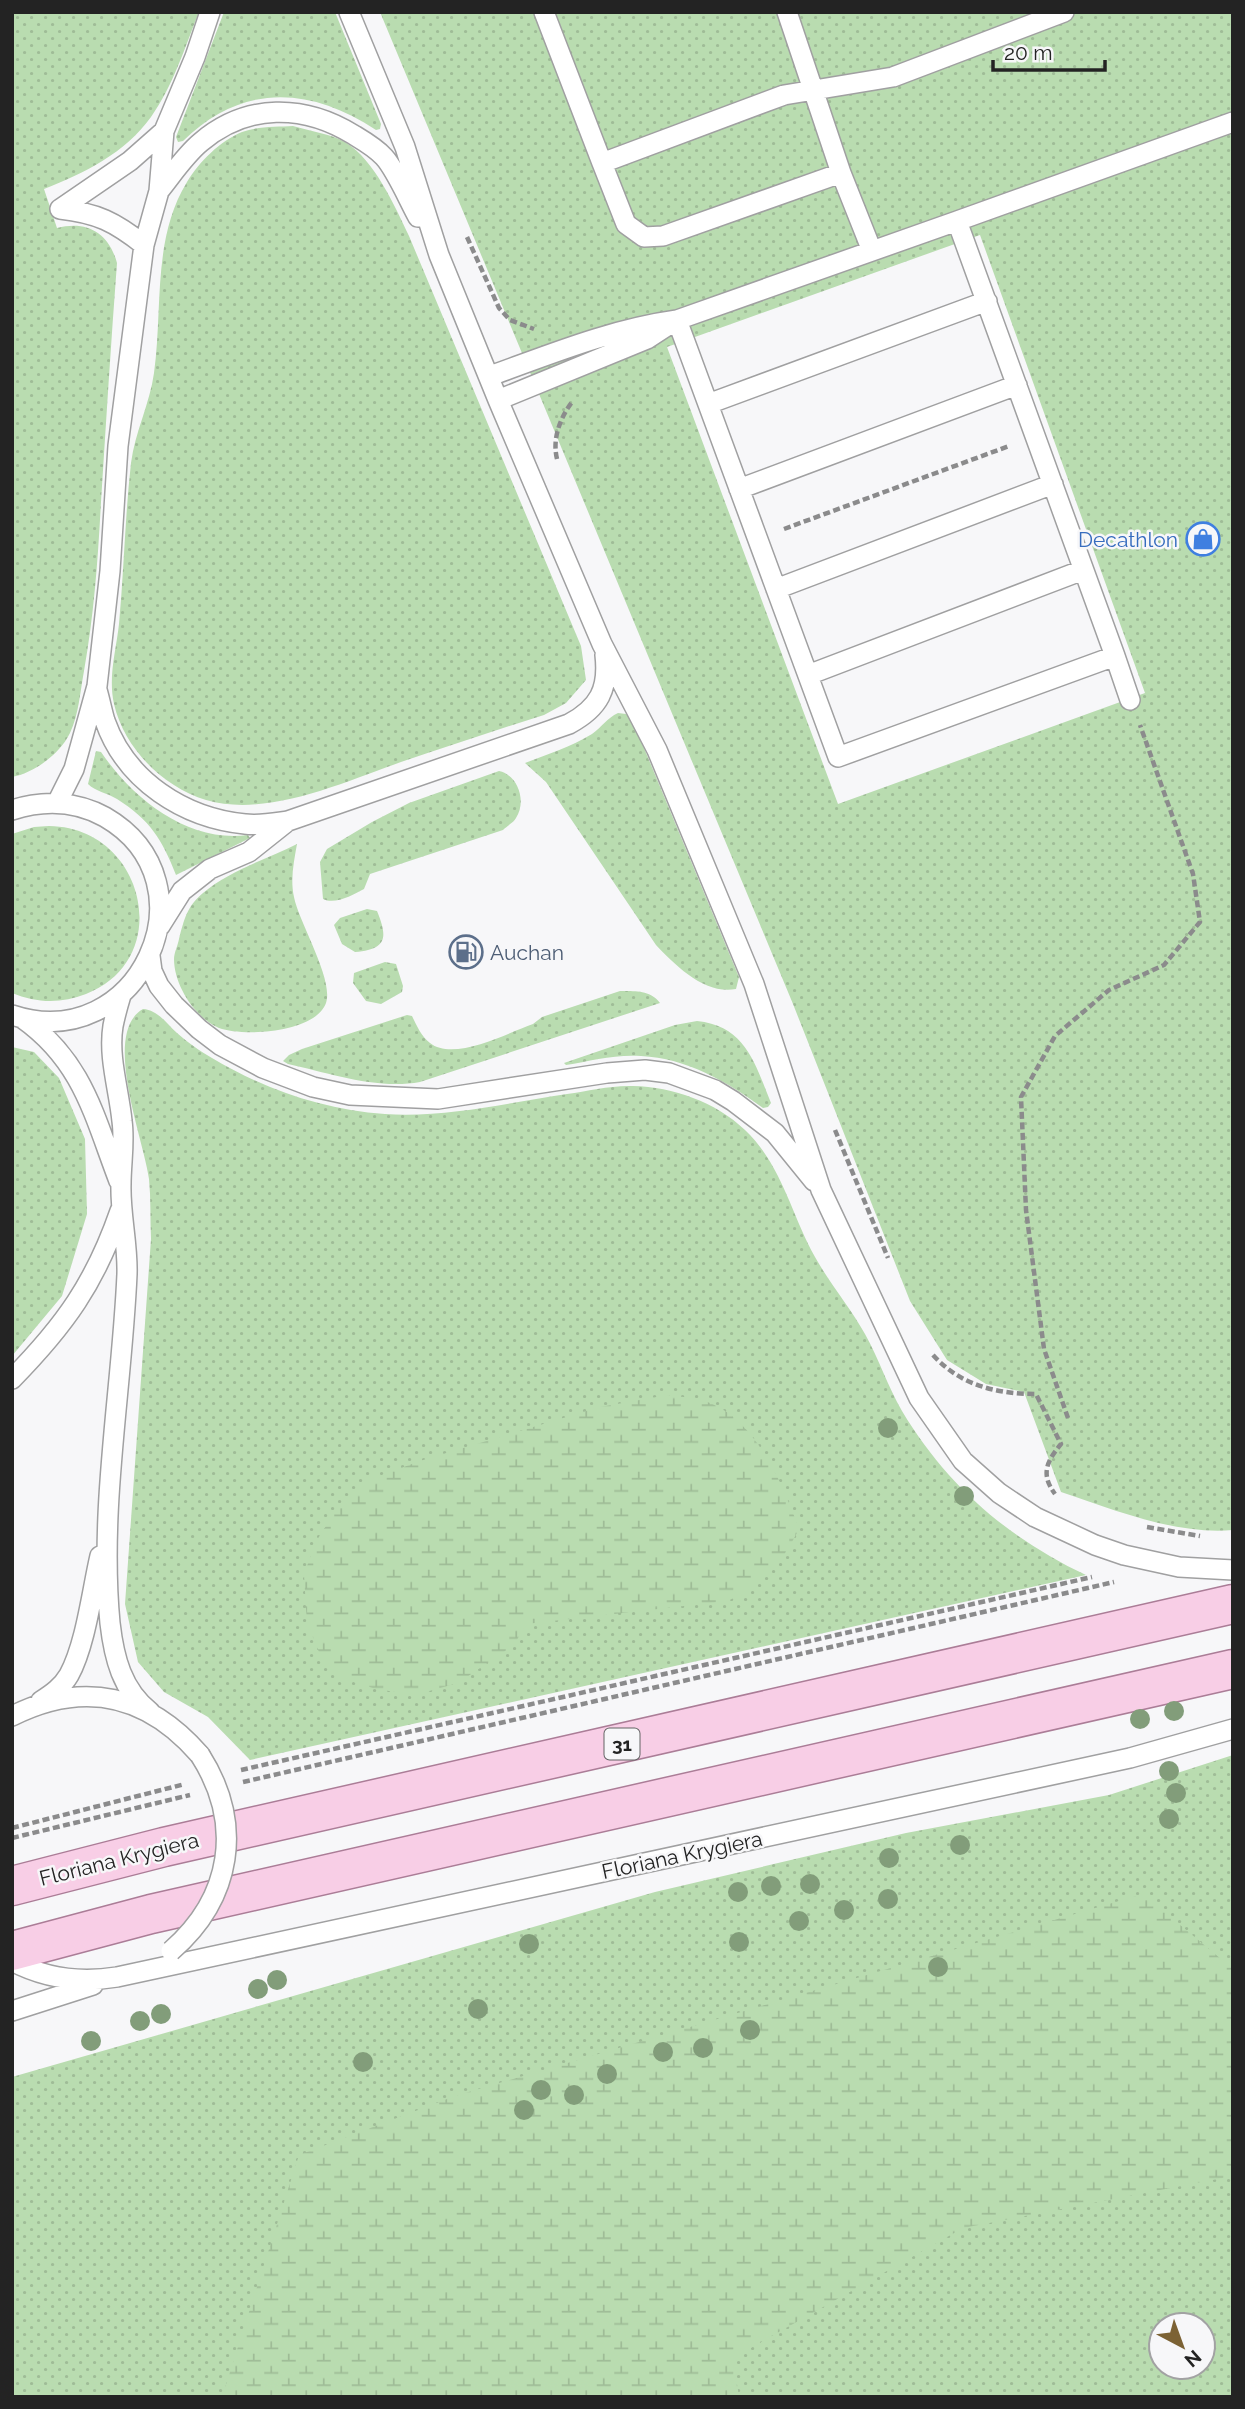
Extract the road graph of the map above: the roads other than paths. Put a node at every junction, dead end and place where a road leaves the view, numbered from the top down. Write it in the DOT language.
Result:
graph roads {
  1 [pos="210,12"];
  2 [pos="349,12"];
  3 [pos="544,12"];
  4 [pos="787,12"];
  5 [pos="1064,12"];
  6 [pos="813,90"];
  7 [pos="1233,121"];
  8 [pos="164,131"];
  9 [pos="602,163"];
  10 [pos="841,173"];
  11 [pos="159,191"];
  12 [pos="957,221"];
  13 [pos="144,246"];
  14 [pos="872,251"];
  15 [pos="439,255"];
  16 [pos="987,301"];
  17 [pos="677,320"];
  18 [pos="490,376"];
  19 [pos="1017,385"];
  20 [pos="498,400"];
  21 [pos="708,404"];
  22 [pos="1054,484"];
  23 [pos="739,489"];
  24 [pos="1083,570"];
  25 [pos="776,589"];
  26 [pos="602,644"];
  27 [pos="1115,656"];
  28 [pos="808,675"];
  29 [pos="97,686"];
  30 [pos="1130,699"];
  31 [pos="57,803"];
  32 [pos="17,806"];
  33 [pos="288,821"];
  34 [pos="158,930"];
  35 [pos="150,956"];
  36 [pos="121,995"];
  37 [pos="17,1016"];
  38 [pos="821,1189"];
  39 [pos="121,1194"];
  40 [pos="12,1378"];
  41 [pos="107,1520"];
  42 [pos="1233,1570"];
  43 [pos="1233,1604"];
  44 [pos="1233,1670"];
  45 [pos="34,1705"];
  46 [pos="150,1712"];
  47 [pos="12,1716"];
  48 [pos="1233,1729"];
  49 [pos="12,1886"];
  50 [pos="12,1951"];
  51 [pos="12,1961"];
  52 [pos="123,1975"];
  53 [pos="12,2011"];
  1 -- 8 [label="lane"];
  2 -- 15 [label="lane"];
  3 -- 9 [label="lane"];
  4 -- 6 [label="lane"];
  5 -- 6 [label="lane"];
  6 -- 9 [label="lane"];
  6 -- 10 [label="lane"];
  7 -- 12 [label="lane"];
  8 -- 11 [label="lane"];
  8 -- 13 [label="lane"];
  9 -- 10 [label="lane"];
  10 -- 14 [label="lane"];
  11 -- 13 [label="lane"];
  11 -- 15 [label="lane"];
  12 -- 14 [label="lane"];
  12 -- 16 [label="lane"];
  13 -- 29 [label="lane"];
  14 -- 17 [label="lane"];
  15 -- 18 [label="lane"];
  16 -- 19 [label="lane"];
  16 -- 21 [label="lane"];
  17 -- 18 [label="lane"];
  17 -- 20 [label="lane"];
  17 -- 21 [label="lane"];
  18 -- 20 [label="lane"];
  19 -- 22 [label="lane"];
  19 -- 23 [label="lane"];
  20 -- 26 [label="lane"];
  21 -- 23 [label="lane"];
  22 -- 24 [label="lane"];
  22 -- 25 [label="lane"];
  23 -- 25 [label="lane"];
  24 -- 27 [label="lane"];
  24 -- 28 [label="lane"];
  25 -- 28 [label="lane"];
  26 -- 33 [label="lane"];
  26 -- 38 [label="lane"];
  27 -- 28 [label="lane"];
  27 -- 30 [label="lane"];
  29 -- 31 [label="lane"];
  29 -- 33 [label="lane"];
  31 -- 32 [label="lane"];
  31 -- 34 [label="lane"];
  33 -- 34 [label="lane"];
  34 -- 35 [label="lane"];
  35 -- 36 [label="lane"];
  35 -- 38 [label="lane"];
  36 -- 37 [label="lane"];
  36 -- 39 [label="lane"];
  37 -- 39 [label="lane"];
  38 -- 42 [label="lane"];
  39 -- 40 [label="lane"];
  39 -- 41 [label="lane"];
  41 -- 45 [label="lane"];
  41 -- 46 [label="lane"];
  43 -- 49 [label="main road, Floriana Krygiera / 31"];
  44 -- 50 [label="main road"];
  45 -- 46 [label="lane, Floriana Krygiera"];
  45 -- 47 [label="lane, Floriana Krygiera"];
  46 -- 52 [label="lane, Floriana Krygiera, bridge"];
  48 -- 52 [label="lane, Floriana Krygiera"];
  51 -- 52 [label="lane, Floriana Krygiera"];
  52 -- 53 [label="lane, Floriana Krygiera"];
}
